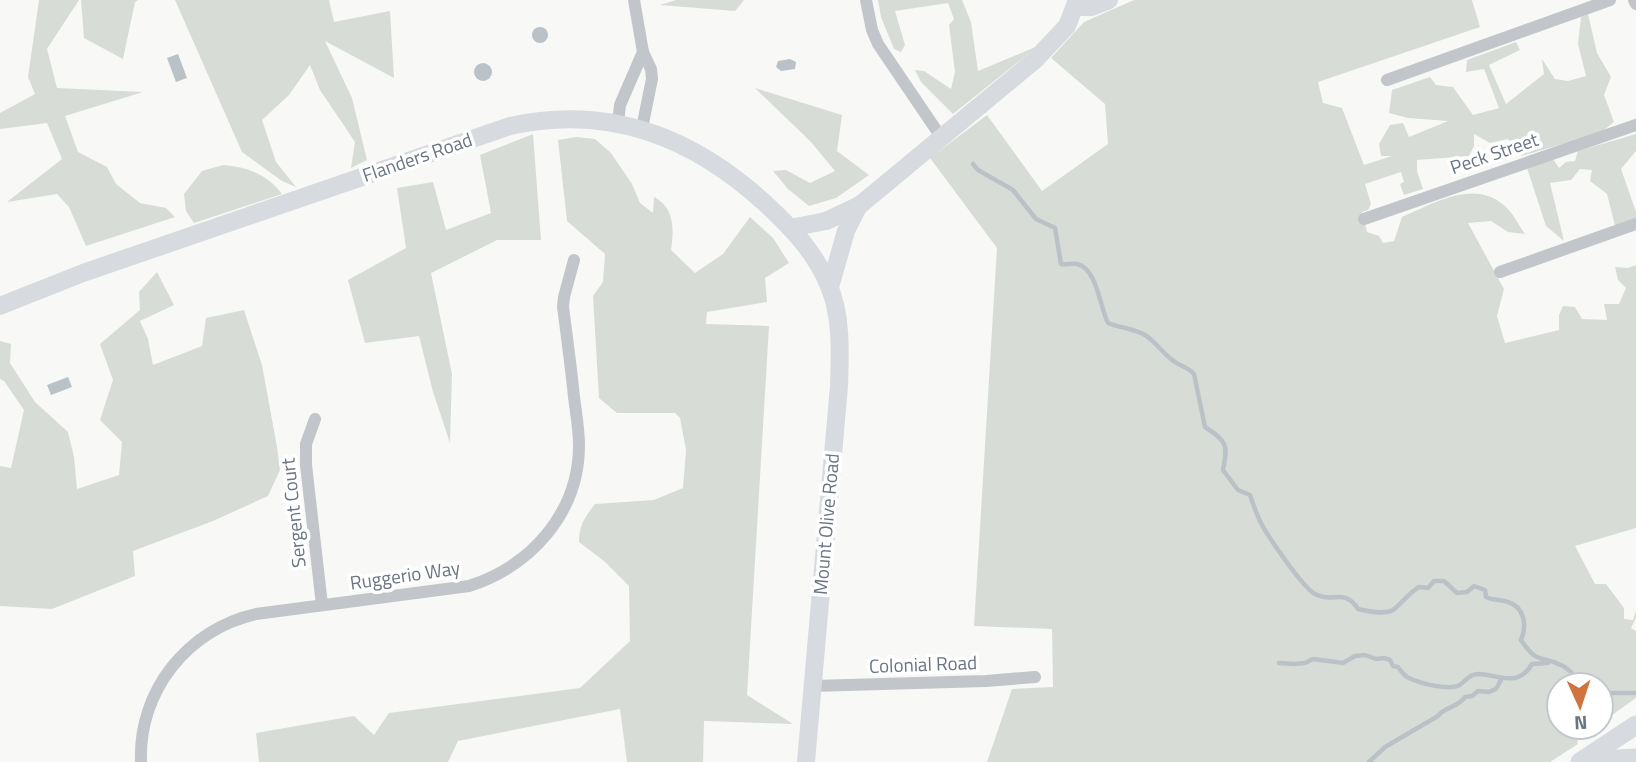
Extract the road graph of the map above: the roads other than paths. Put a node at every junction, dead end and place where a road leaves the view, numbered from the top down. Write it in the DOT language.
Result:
graph roads {
  1 [pos="634,0"];
  2 [pos="866,0"];
  3 [pos="1110,0"];
  4 [pos="1610,0"];
  5 [pos="1076,3"];
  6 [pos="643,52"];
  7 [pos="1387,80"];
  8 [pos="618,123"];
  9 [pos="1636,125"];
  10 [pos="642,128"];
  11 [pos="941,136"];
  12 [pos="860,205"];
  13 [pos="1364,219"];
  14 [pos="1636,224"];
  15 [pos="790,228"];
  16 [pos="809,251"];
  17 [pos="574,260"];
  18 [pos="1500,272"];
  19 [pos="830,287"];
  20 [pos="2,300"];
  21 [pos="315,419"];
  22 [pos="322,605"];
  23 [pos="1035,677"];
  24 [pos="813,686"];
  25 [pos="1636,724"];
  26 [pos="1636,758"];
  27 [pos="141,762"];
  28 [pos="807,762"];
  29 [pos="1581,762"];
  1 -- 6 [label="street"];
  2 -- 11 [label="street"];
  3 -- 5 [label="main road"];
  4 -- 7 [label="street"];
  5 -- 11 [label="main road, Mount Olive Road"];
  6 -- 8 [label="street"];
  6 -- 10 [label="street"];
  8 -- 10 [label="main road, Flanders Road"];
  8 -- 20 [label="main road, Flanders Road"];
  9 -- 13 [label="street, Peck Street"];
  10 -- 15 [label="main road, Flanders Road"];
  11 -- 12 [label="main road, Mount Olive Road"];
  12 -- 15 [label="main road, Mount Olive Road"];
  12 -- 19 [label="main road, Mount Olive Road"];
  14 -- 18 [label="street"];
  15 -- 16 [label="main road, Flanders Road"];
  16 -- 19 [label="main road, Mount Olive Road"];
  17 -- 22 [label="street, Ruggerio Way"];
  19 -- 24 [label="main road, Mount Olive Road"];
  21 -- 22 [label="street, Sergent Court"];
  22 -- 27 [label="street, Ruggerio Way"];
  23 -- 24 [label="street, Colonial Road"];
  24 -- 28 [label="main road, Mount Olive Road"];
  25 -- 29 [label="main road"];
  26 -- 29 [label="main road"];
}
